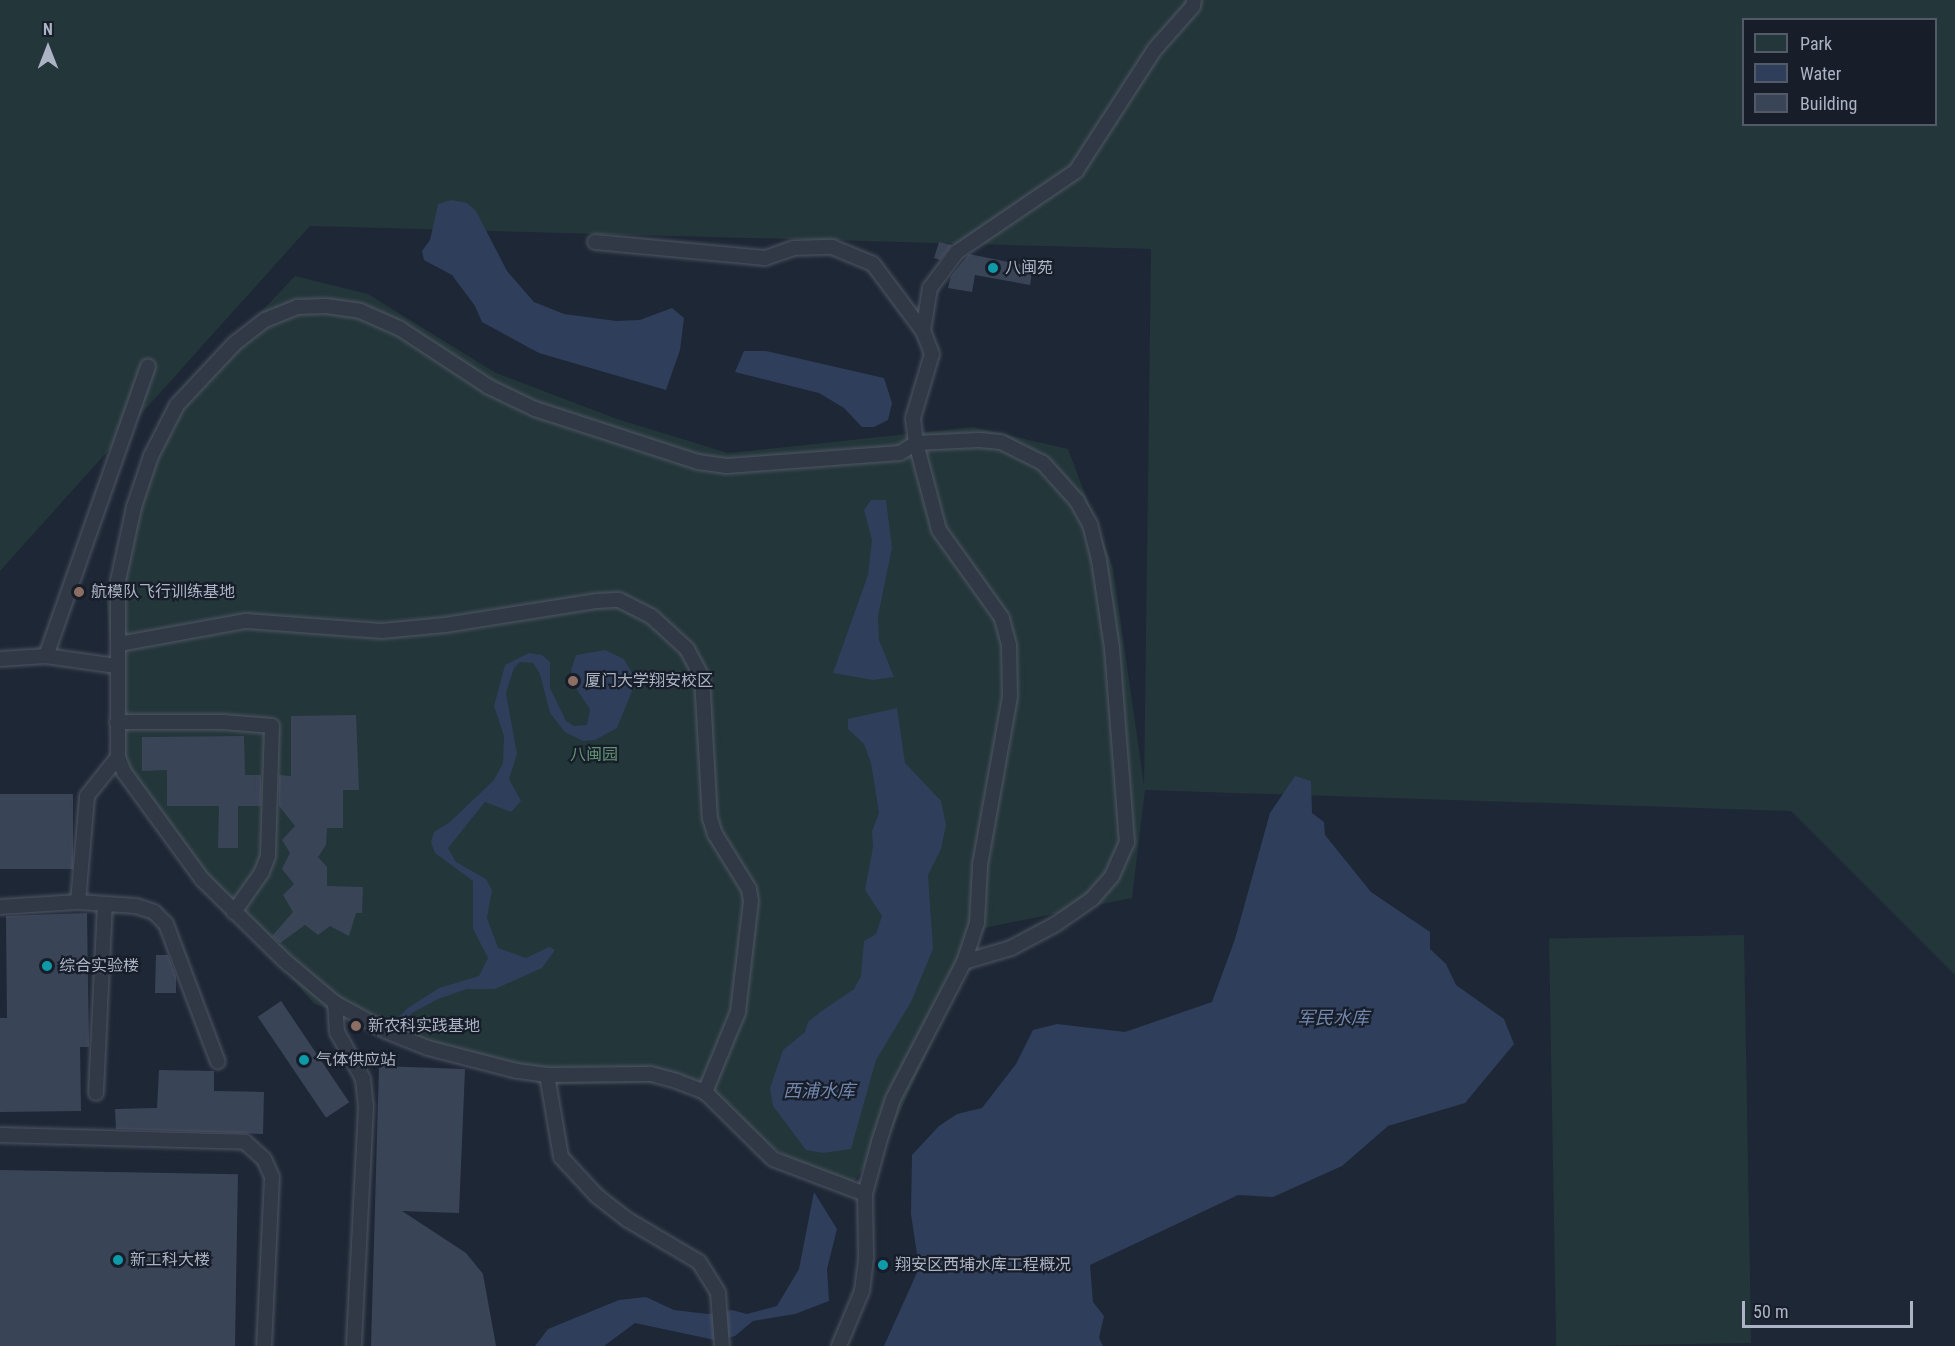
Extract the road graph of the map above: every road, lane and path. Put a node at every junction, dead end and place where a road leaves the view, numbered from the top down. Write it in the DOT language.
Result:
graph roads {
  1 [pos="1194,0"];
  2 [pos="595,242"];
  3 [pos="923,332"];
  4 [pos="148,366"];
  5 [pos="916,443"];
  6 [pos="119,644"];
  7 [pos="46,656"];
  8 [pos="0,659"];
  9 [pos="116,666"];
  10 [pos="117,722"];
  11 [pos="118,757"];
  12 [pos="78,902"];
  13 [pos="105,904"];
  14 [pos="0,907"];
  15 [pos="234,912"];
  16 [pos="964,962"];
  17 [pos="335,1003"];
  18 [pos="218,1062"];
  19 [pos="547,1075"];
  20 [pos="705,1092"];
  21 [pos="96,1093"];
  22 [pos="0,1135"];
  23 [pos="865,1194"];
  24 [pos="264,1346"];
  25 [pos="354,1346"];
  26 [pos="722,1346"];
  27 [pos="839,1346"];
  1 -- 3 [label="lane"];
  2 -- 3 [label="lane"];
  3 -- 5 [label="lane"];
  4 -- 7 [label="lane"];
  5 -- 6 [label="lane"];
  5 -- 16 [label="lane"];
  5 -- 16 [label="lane"];
  6 -- 9 [label="lane"];
  6 -- 20 [label="lane"];
  7 -- 8 [label="lane"];
  7 -- 9 [label="lane"];
  9 -- 10 [label="lane"];
  10 -- 11 [label="lane"];
  10 -- 15 [label="lane"];
  11 -- 12 [label="lane"];
  11 -- 15 [label="lane"];
  12 -- 13 [label="lane"];
  12 -- 14 [label="lane"];
  13 -- 18 [label="lane"];
  13 -- 21 [label="lane"];
  15 -- 17 [label="lane"];
  16 -- 23 [label="lane"];
  17 -- 19 [label="lane"];
  17 -- 25 [label="lane"];
  19 -- 20 [label="lane"];
  19 -- 26 [label="lane"];
  20 -- 23 [label="lane"];
  22 -- 24 [label="lane"];
  23 -- 27 [label="lane"];
}
